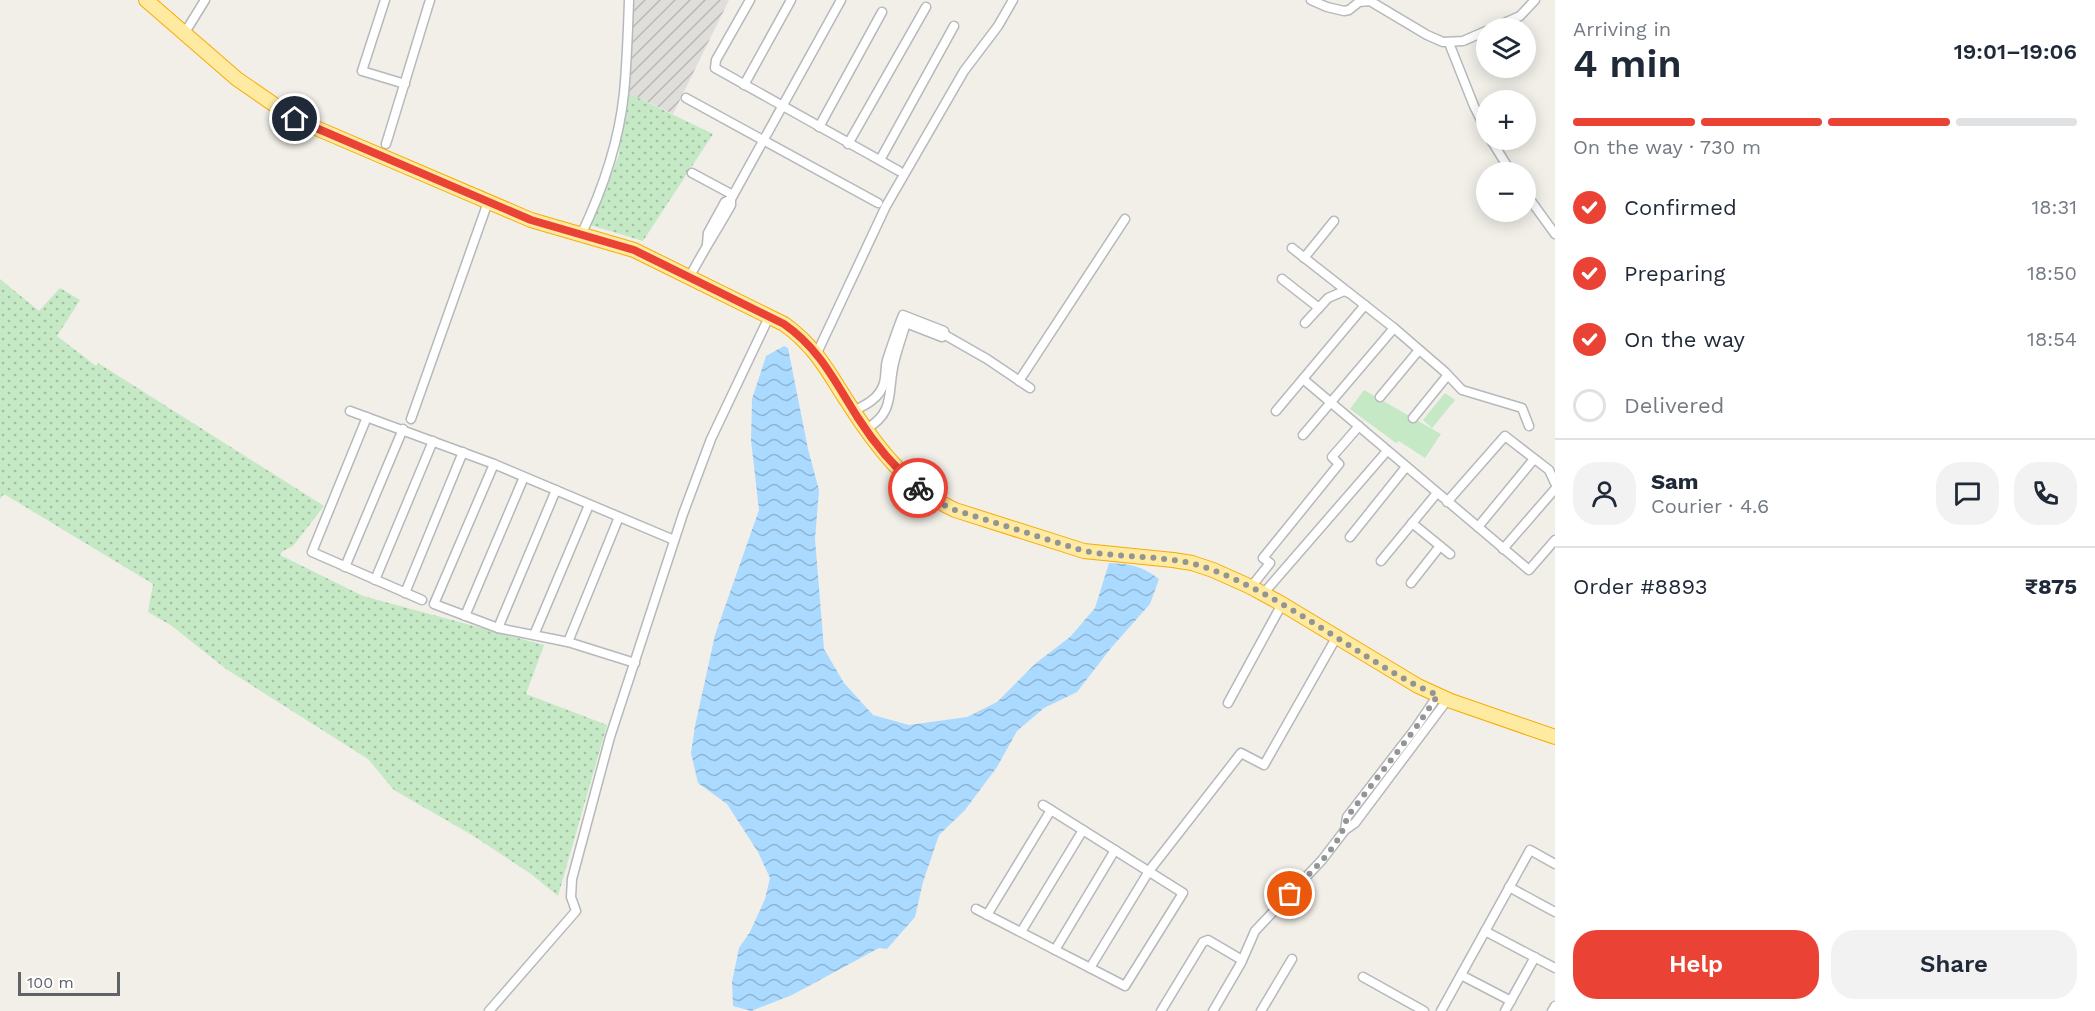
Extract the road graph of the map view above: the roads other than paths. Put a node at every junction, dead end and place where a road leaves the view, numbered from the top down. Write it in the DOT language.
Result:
graph roads {
  1 [pos="146,0"];
  2 [pos="205,0"];
  3 [pos="385,0"];
  4 [pos="430,0"];
  5 [pos="629,0"];
  6 [pos="750,0"];
  7 [pos="791,0"];
  8 [pos="841,0"];
  9 [pos="1013,0"];
  10 [pos="1311,0"];
  11 [pos="1535,0"];
  12 [pos="926,7"];
  13 [pos="882,12"];
  14 [pos="1513,18"];
  15 [pos="954,27"];
  16 [pos="184,34"];
  17 [pos="1476,35"];
  18 [pos="1449,43"];
  19 [pos="405,84"];
  20 [pos="744,85"];
  21 [pos="686,98"];
  22 [pos="783,106"];
  23 [pos="1476,110"];
  24 [pos="819,127"];
  25 [pos="765,140"];
  26 [pos="386,144"];
  27 [pos="848,144"];
  28 [pos="880,160"];
  29 [pos="899,171"];
  30 [pos="692,173"];
  31 [pos="732,197"];
  32 [pos="488,202"];
  33 [pos="878,202"];
  34 [pos="1536,208"];
  35 [pos="1125,219"];
  36 [pos="1334,221"];
  37 [pos="1555,234"];
  38 [pos="581,235"];
  39 [pos="1292,248"];
  40 [pos="1304,258"];
  41 [pos="689,278"];
  42 [pos="1282,279"];
  43 [pos="1353,296"];
  44 [pos="1365,305"];
  45 [pos="1319,308"];
  46 [pos="769,317"];
  47 [pos="1305,323"];
  48 [pos="1394,328"];
  49 [pos="945,335"];
  50 [pos="1419,350"];
  51 [pos="817,353"];
  52 [pos="1447,376"];
  53 [pos="1303,379"];
  54 [pos="1019,381"];
  55 [pos="1030,388"];
  56 [pos="1380,397"];
  57 [pos="1332,403"];
  58 [pos="350,411"];
  59 [pos="853,411"];
  60 [pos="1276,411"];
  61 [pos="366,417"];
  62 [pos="411,418"];
  63 [pos="1413,418"];
  64 [pos="1359,426"];
  65 [pos="1529,426"];
  66 [pos="403,429"];
  67 [pos="866,429"];
  68 [pos="1303,435"];
  69 [pos="433,441"];
  70 [pos="1387,451"];
  71 [pos="463,452"];
  72 [pos="1534,459"];
  73 [pos="494,464"];
  74 [pos="1406,467"];
  75 [pos="524,477"];
  76 [pos="1555,483"];
  77 [pos="1555,489"];
  78 [pos="556,490"];
  79 [pos="1437,493"];
  80 [pos="1447,502"];
  81 [pos="589,505"];
  82 [pos="619,518"];
  83 [pos="1412,523"];
  84 [pos="1478,527"];
  85 [pos="1350,537"];
  86 [pos="674,540"];
  87 [pos="1555,540"];
  88 [pos="1440,546"];
  89 [pos="1503,549"];
  90 [pos="1450,554"];
  91 [pos="1381,561"];
  92 [pos="345,567"];
  93 [pos="375,580"];
  94 [pos="1411,583"];
  95 [pos="1257,590"];
  96 [pos="405,593"];
  97 [pos="422,600"];
  98 [pos="1282,604"];
  99 [pos="465,616"];
  100 [pos="498,628"];
  101 [pos="534,635"];
  102 [pos="1336,638"];
  103 [pos="568,642"];
  104 [pos="635,663"];
  105 [pos="1443,697"];
  106 [pos="1228,704"];
  107 [pos="1554,736"];
  108 [pos="1083,830"];
  109 [pos="1115,850"];
  110 [pos="1555,864"];
  111 [pos="1149,872"];
  112 [pos="1509,887"];
  113 [pos="976,909"];
  114 [pos="1555,912"];
  115 [pos="987,915"];
  116 [pos="1485,931"];
  117 [pos="1021,932"];
  118 [pos="1055,950"];
  119 [pos="1535,957"];
  120 [pos="1292,958"];
  121 [pos="1242,960"];
  122 [pos="1090,968"];
  123 [pos="1555,968"];
  124 [pos="1461,975"];
  125 [pos="1364,977"];
  126 [pos="1510,1001"];
  127 [pos="1555,1006"];
  128 [pos="489,1011"];
  129 [pos="1161,1011"];
  130 [pos="1213,1011"];
  131 [pos="1261,1011"];
  132 [pos="1424,1011"];
  133 [pos="1441,1011"];
  134 [pos="1505,1011"];
  135 [pos="1552,1011"];
  1 -- 16 [label="highway"];
  2 -- 16 [label="street"];
  3 -- 19 [label="street"];
  4 -- 19 [label="street"];
  5 -- 38 [label="street"];
  6 -- 20 [label="street"];
  7 -- 20 [label="street"];
  8 -- 22 [label="street"];
  9 -- 51 [label="street"];
  10 -- 18 [label="street"];
  11 -- 14 [label="street"];
  12 -- 27 [label="street"];
  13 -- 24 [label="street"];
  15 -- 28 [label="street"];
  16 -- 32 [label="highway"];
  17 -- 18 [label="street"];
  18 -- 23 [label="street"];
  19 -- 26 [label="street"];
  20 -- 22 [label="street"];
  21 -- 25 [label="street"];
  22 -- 24 [label="street"];
  22 -- 25 [label="street"];
  24 -- 27 [label="street"];
  25 -- 31 [label="street"];
  25 -- 33 [label="street"];
  27 -- 28 [label="street"];
  28 -- 29 [label="street"];
  30 -- 31 [label="street"];
  31 -- 41 [label="street"];
  32 -- 38 [label="highway"];
  32 -- 62 [label="street"];
  34 -- 37 [label="street"];
  35 -- 54 [label="street"];
  36 -- 40 [label="street"];
  38 -- 41 [label="highway"];
  39 -- 40 [label="street"];
  40 -- 43 [label="street"];
  41 -- 46 [label="highway"];
  42 -- 45 [label="street"];
  43 -- 44 [label="street"];
  43 -- 45 [label="street"];
  44 -- 48 [label="street"];
  44 -- 53 [label="street"];
  45 -- 47 [label="street"];
  46 -- 51 [label="highway"];
  46 -- 86 [label="street"];
  48 -- 50 [label="street"];
  48 -- 57 [label="street"];
  49 -- 54 [label="street"];
  49 -- 59 [label="street"];
  49 -- 67 [label="street"];
  50 -- 52 [label="street"];
  50 -- 56 [label="street"];
  51 -- 59 [label="highway"];
  52 -- 63 [label="street"];
  52 -- 65 [label="street"];
  53 -- 57 [label="street"];
  53 -- 60 [label="street"];
  54 -- 55 [label="street"];
  57 -- 64 [label="street"];
  57 -- 68 [label="street"];
  58 -- 61 [label="street"];
  59 -- 67 [label="highway"];
  61 -- 66 [label="street"];
  61 -- 92 [label="street"];
  64 -- 70 [label="street"];
  64 -- 95 [label="street"];
  66 -- 69 [label="street"];
  66 -- 92 [label="street"];
  67 -- 95 [label="highway"];
  69 -- 71 [label="street"];
  69 -- 93 [label="street"];
  70 -- 74 [label="street"];
  70 -- 95 [label="street"];
  71 -- 73 [label="street"];
  71 -- 96 [label="street"];
  72 -- 76 [label="street"];
  72 -- 80 [label="street"];
  72 -- 84 [label="street"];
  73 -- 75 [label="street"];
  73 -- 99 [label="street"];
  74 -- 79 [label="street"];
  74 -- 85 [label="street"];
  75 -- 78 [label="street"];
  75 -- 99 [label="street"];
  77 -- 89 [label="street"];
  78 -- 81 [label="street"];
  78 -- 100 [label="street"];
  79 -- 80 [label="street"];
  79 -- 83 [label="street"];
  80 -- 84 [label="street"];
  81 -- 82 [label="street"];
  81 -- 101 [label="street"];
  82 -- 86 [label="street"];
  82 -- 103 [label="street"];
  83 -- 88 [label="street"];
  83 -- 91 [label="street"];
  84 -- 89 [label="street"];
  86 -- 104 [label="street"];
  87 -- 89 [label="street"];
  88 -- 90 [label="street"];
  88 -- 94 [label="street"];
  92 -- 93 [label="street"];
  93 -- 96 [label="street"];
  95 -- 98 [label="highway"];
  96 -- 97 [label="street"];
  98 -- 102 [label="highway"];
  98 -- 106 [label="street"];
  99 -- 100 [label="street"];
  100 -- 101 [label="street"];
  101 -- 103 [label="street"];
  102 -- 105 [label="highway"];
  102 -- 111 [label="street"];
  103 -- 104 [label="street"];
  104 -- 128 [label="street"];
  105 -- 107 [label="highway"];
  105 -- 121 [label="street"];
  108 -- 109 [label="street"];
  108 -- 115 [label="street"];
  108 -- 117 [label="street"];
  109 -- 111 [label="street"];
  109 -- 118 [label="street"];
  110 -- 112 [label="street"];
  111 -- 122 [label="street"];
  111 -- 122 [label="street"];
  112 -- 114 [label="street"];
  112 -- 116 [label="street"];
  113 -- 115 [label="street"];
  115 -- 117 [label="street"];
  116 -- 119 [label="street"];
  116 -- 124 [label="street"];
  117 -- 118 [label="street"];
  118 -- 122 [label="street"];
  119 -- 123 [label="street"];
  119 -- 126 [label="street"];
  120 -- 131 [label="street"];
  121 -- 129 [label="street"];
  121 -- 130 [label="street"];
  124 -- 126 [label="street"];
  124 -- 133 [label="street"];
  125 -- 132 [label="street"];
  126 -- 134 [label="street"];
  127 -- 135 [label="street"];
}
